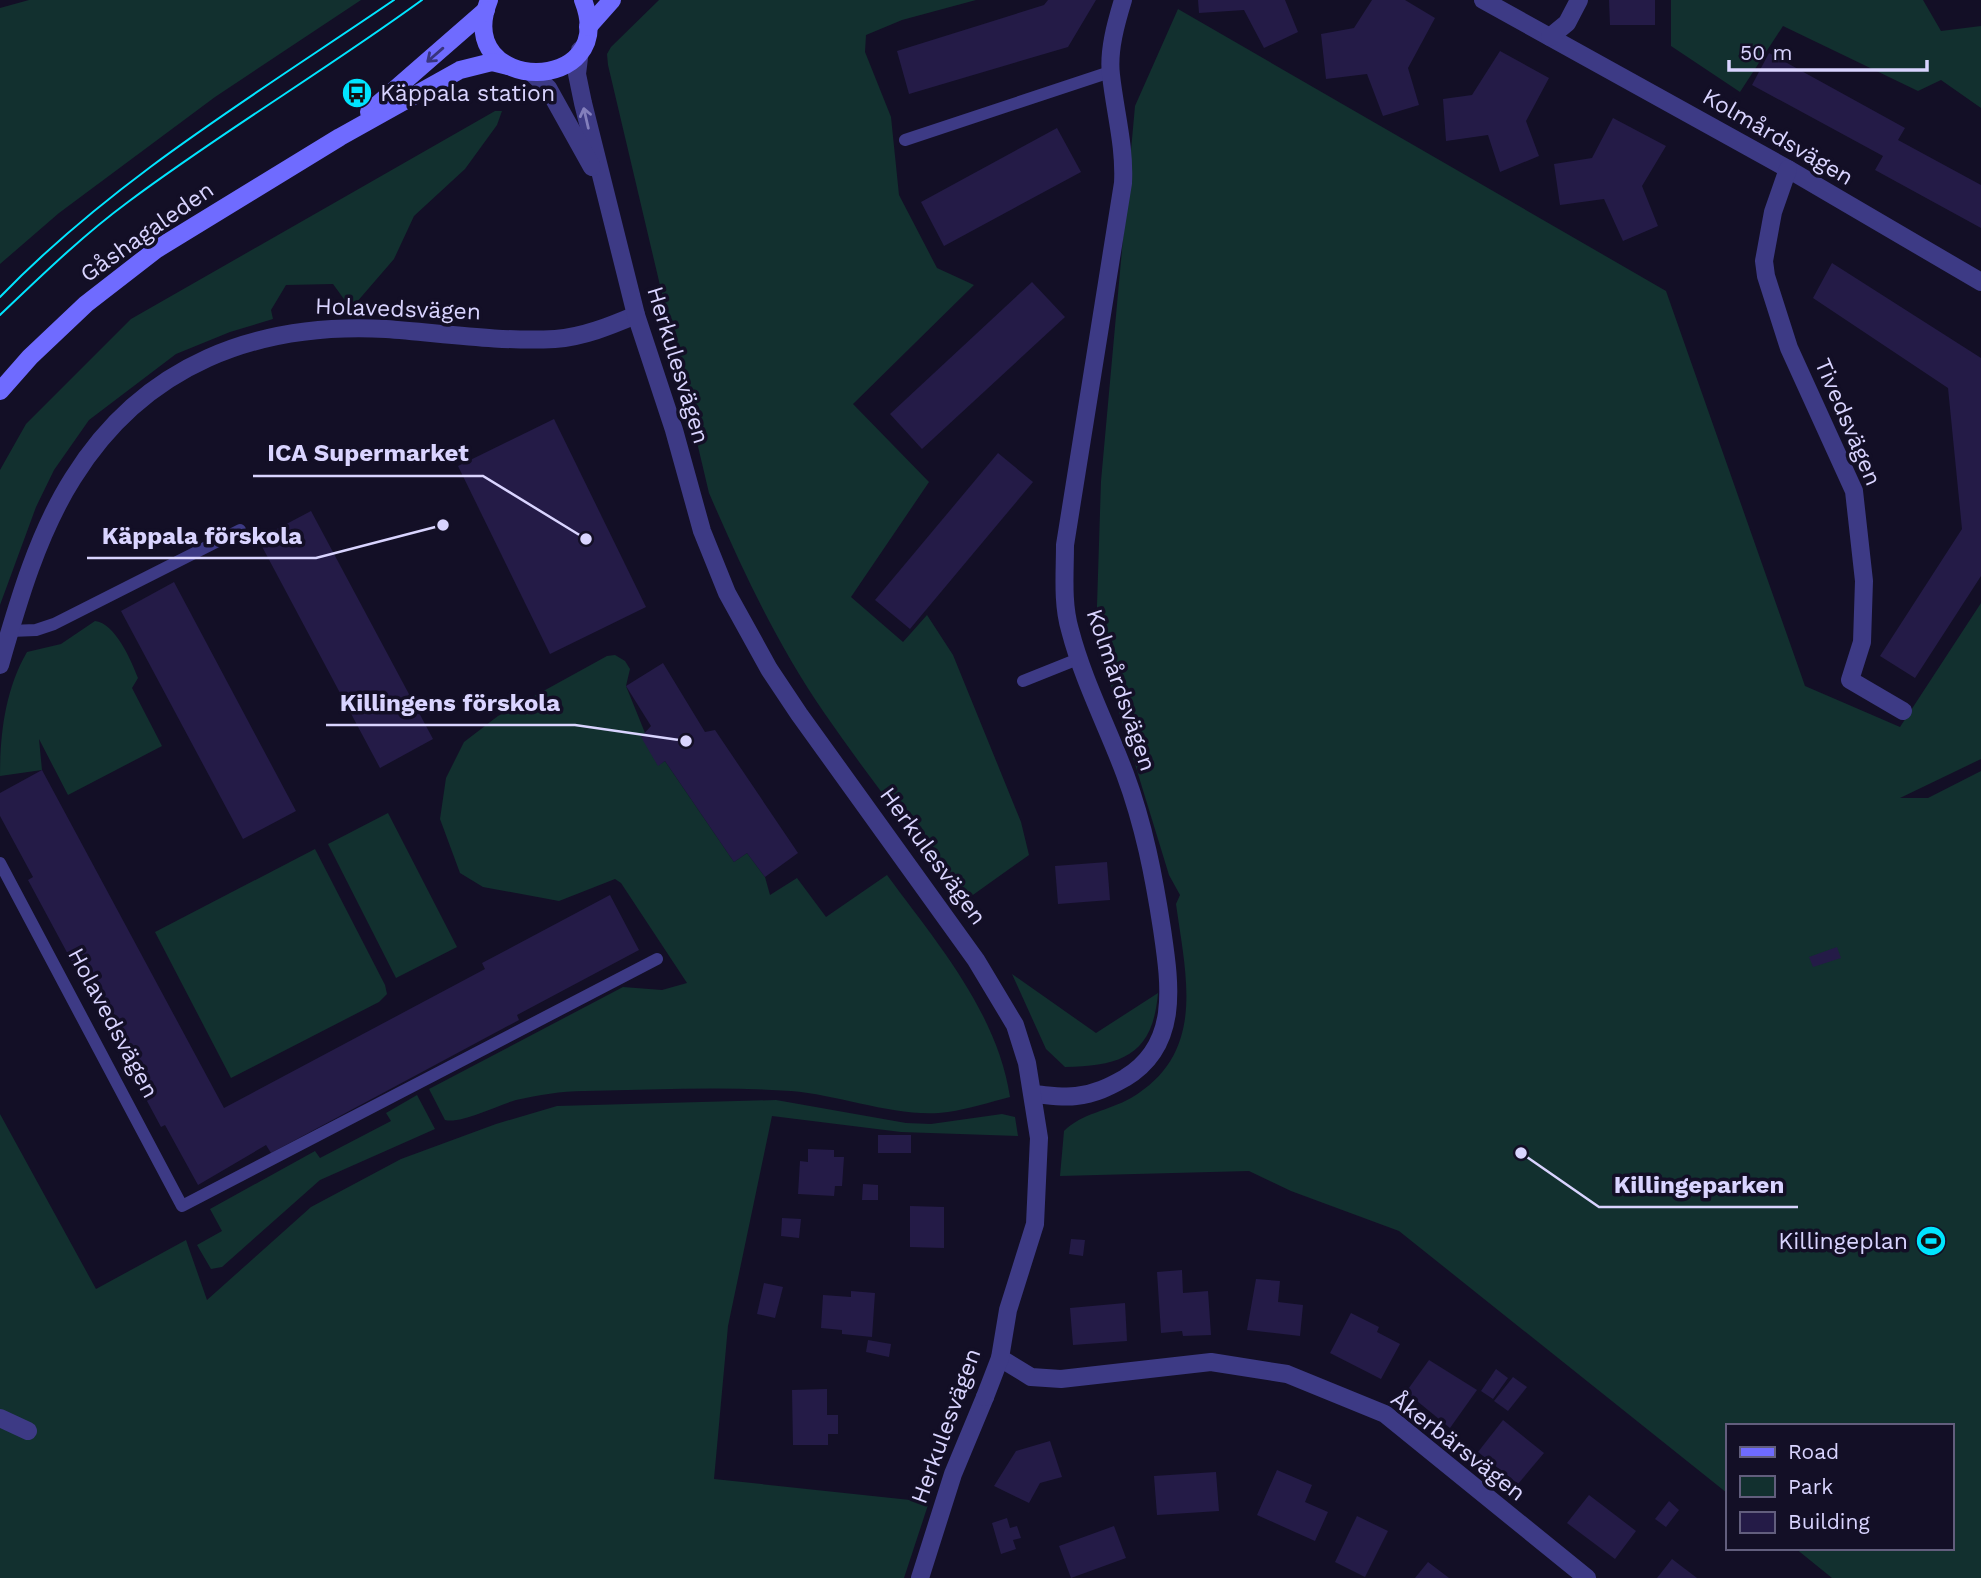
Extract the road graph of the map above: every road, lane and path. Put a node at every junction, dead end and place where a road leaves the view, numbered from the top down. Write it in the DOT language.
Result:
graph roads {
  1 [pos="583,0"];
  2 [pos="612,0"];
  3 [pos="1123,0"];
  4 [pos="1483,0"];
  5 [pos="1579,0"];
  6 [pos="487,5"];
  7 [pos="588,27"];
  8 [pos="1550,37"];
  9 [pos="580,50"];
  10 [pos="508,66"];
  11 [pos="1110,72"];
  12 [pos="533,74"];
  13 [pos="340,137"];
  14 [pos="905,140"];
  15 [pos="1788,169"];
  16 [pos="602,185"];
  17 [pos="1981,282"];
  18 [pos="636,315"];
  19 [pos="0,391"];
  20 [pos="240,530"];
  21 [pos="10,631"];
  22 [pos="1078,659"];
  23 [pos="0,665"];
  24 [pos="1023,681"];
  25 [pos="1903,711"];
  26 [pos="0,863"];
  27 [pos="657,959"];
  28 [pos="1034,1094"];
  29 [pos="1000,1358"];
  30 [pos="0,1418"];
  31 [pos="28,1431"];
  32 [pos="920,1578"];
  33 [pos="1587,1578"];
  1 -- 7 [label="main road"];
  2 -- 7 [label="main road"];
  3 -- 11 [label="street, Kolmårdsvägen"];
  4 -- 8 [label="street, Kolmårdsvägen"];
  5 -- 8 [label="street"];
  6 -- 10 [label="main road, Gåshagaleden"];
  6 -- 13 [label="main road, Gåshagaleden, one-way"];
  7 -- 9 [label="main road"];
  8 -- 15 [label="street, Kolmårdsvägen"];
  9 -- 12 [label="main road"];
  16 -- 9 [label="street, Herkulesvägen, one-way"];
  10 -- 12 [label="main road, Gåshagaleden"];
  10 -- 13 [label="main road, Gåshagaleden"];
  11 -- 14 [label="lane"];
  11 -- 22 [label="street, Kolmårdsvägen"];
  12 -- 16 [label="street, Herkulesvägen"];
  13 -- 19 [label="main road, Gåshagaleden"];
  15 -- 17 [label="street, Kolmårdsvägen"];
  15 -- 25 [label="street, Tivedsvägen"];
  16 -- 18 [label="street, Herkulesvägen"];
  18 -- 21 [label="street, Holavedsvägen"];
  18 -- 28 [label="street, Herkulesvägen"];
  20 -- 21 [label="lane"];
  21 -- 23 [label="street, Holavedsvägen"];
  22 -- 24 [label="lane"];
  22 -- 28 [label="street, Kolmårdsvägen"];
  26 -- 27 [label="lane, Holavedsvägen"];
  28 -- 29 [label="street, Herkulesvägen"];
  29 -- 32 [label="street, Herkulesvägen"];
  29 -- 33 [label="street, Åkerbärsvägen"];
  30 -- 31 [label="street"];
}
